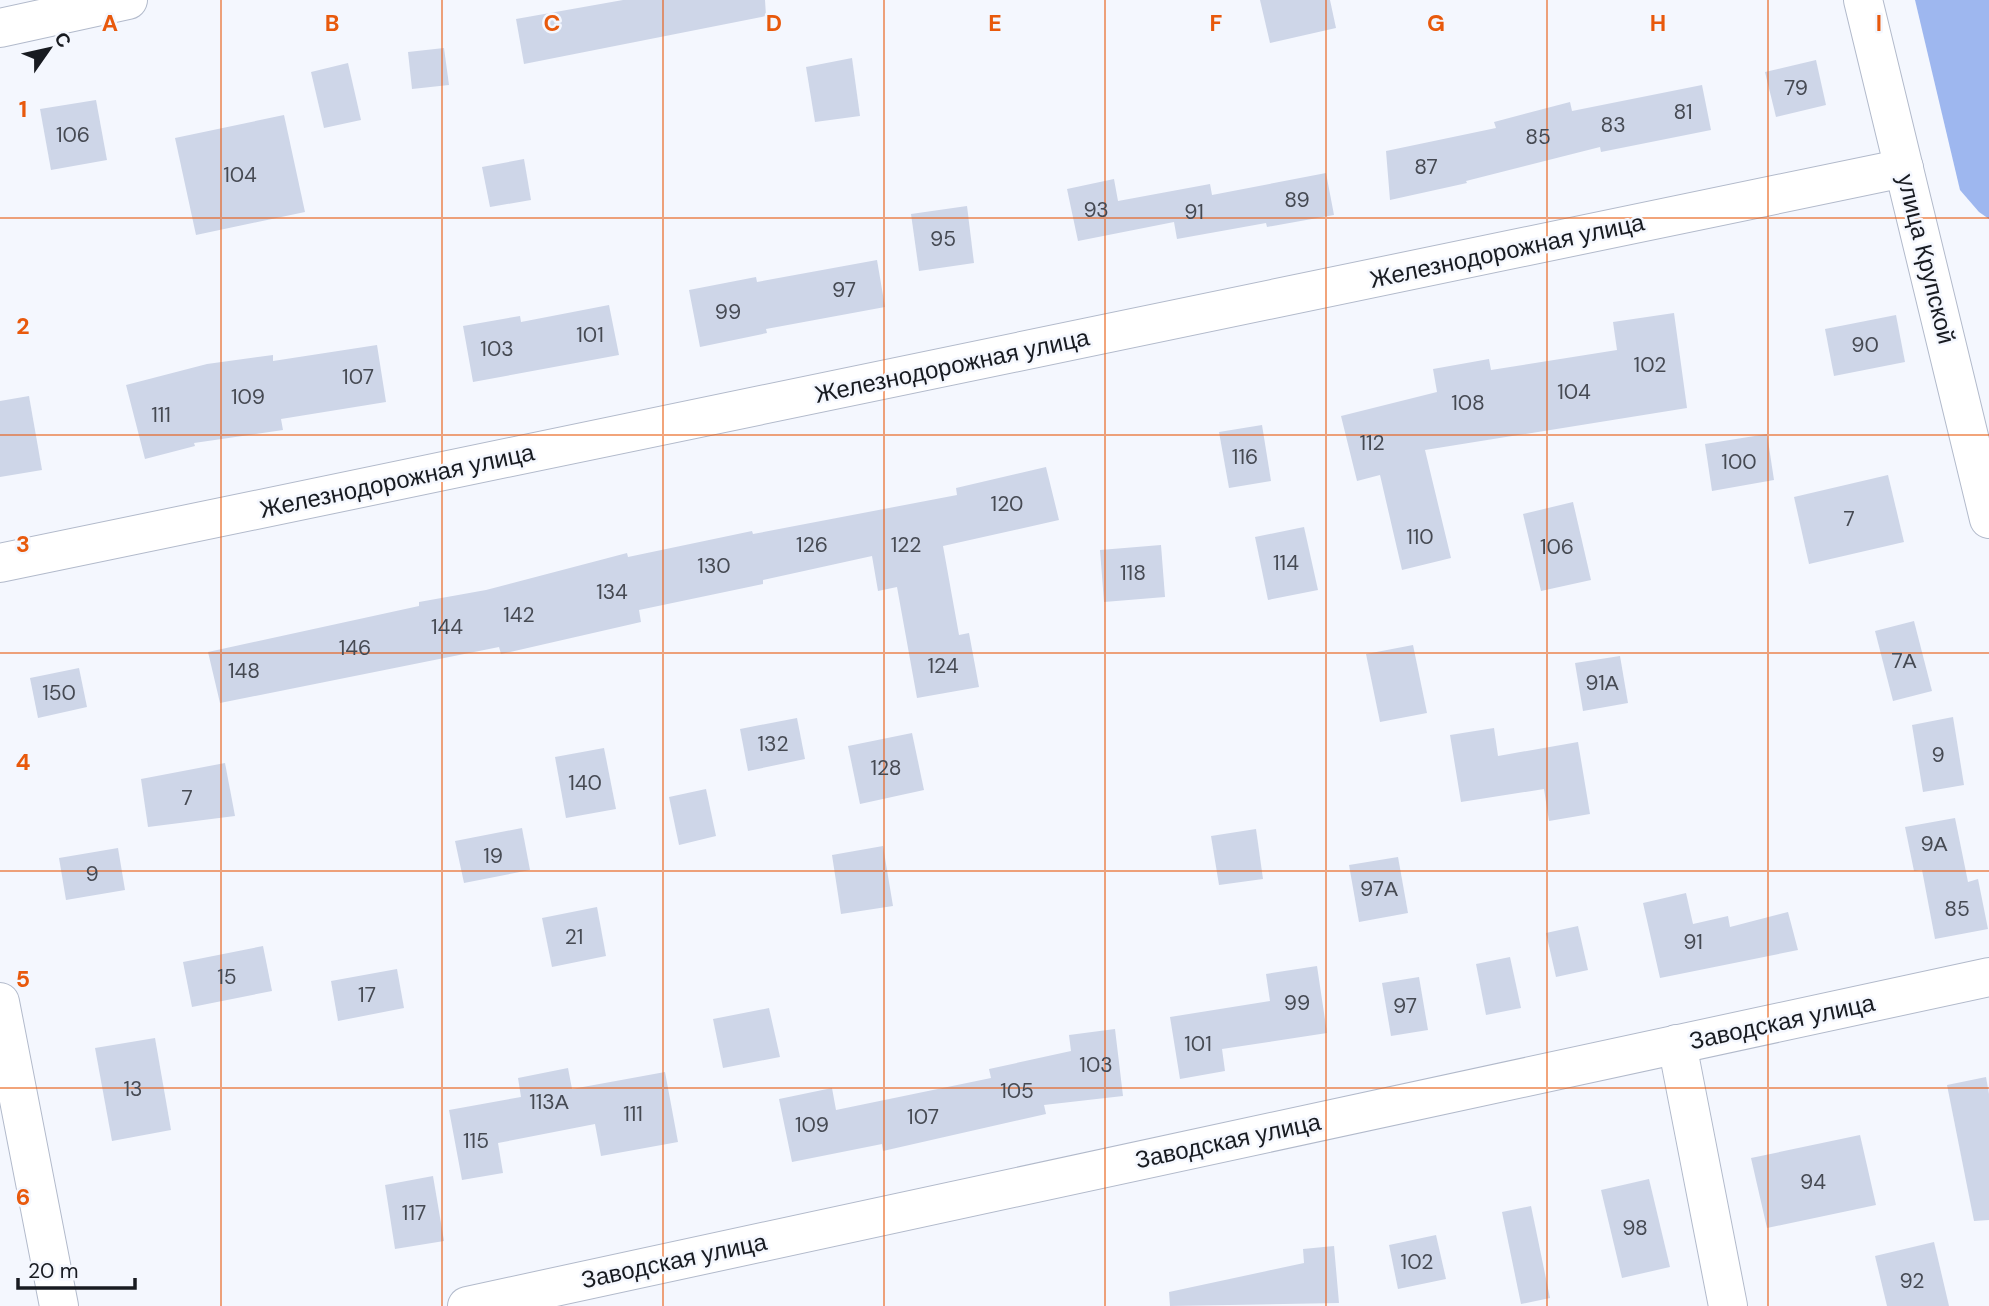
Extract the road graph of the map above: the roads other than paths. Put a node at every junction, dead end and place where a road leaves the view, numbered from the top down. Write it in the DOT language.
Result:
graph roads {
  1 [pos="128,0"];
  2 [pos="1863,0"];
  3 [pos="0,28"];
  4 [pos="1904,168"];
  5 [pos="1989,519"];
  6 [pos="0,563"];
  7 [pos="1989,977"];
  8 [pos="0,1002"];
  9 [pos="1677,1044"];
  10 [pos="59,1306"];
  11 [pos="467,1306"];
  12 [pos="1728,1306"];
  1 -- 3 [label="street"];
  2 -- 4 [label="street, улица Крупской"];
  4 -- 5 [label="street, улица Крупской"];
  4 -- 6 [label="street, Железнодорожная улица"];
  7 -- 9 [label="street, Заводская улица"];
  8 -- 10 [label="street"];
  9 -- 11 [label="street, Заводская улица"];
  9 -- 12 [label="street"];
}
